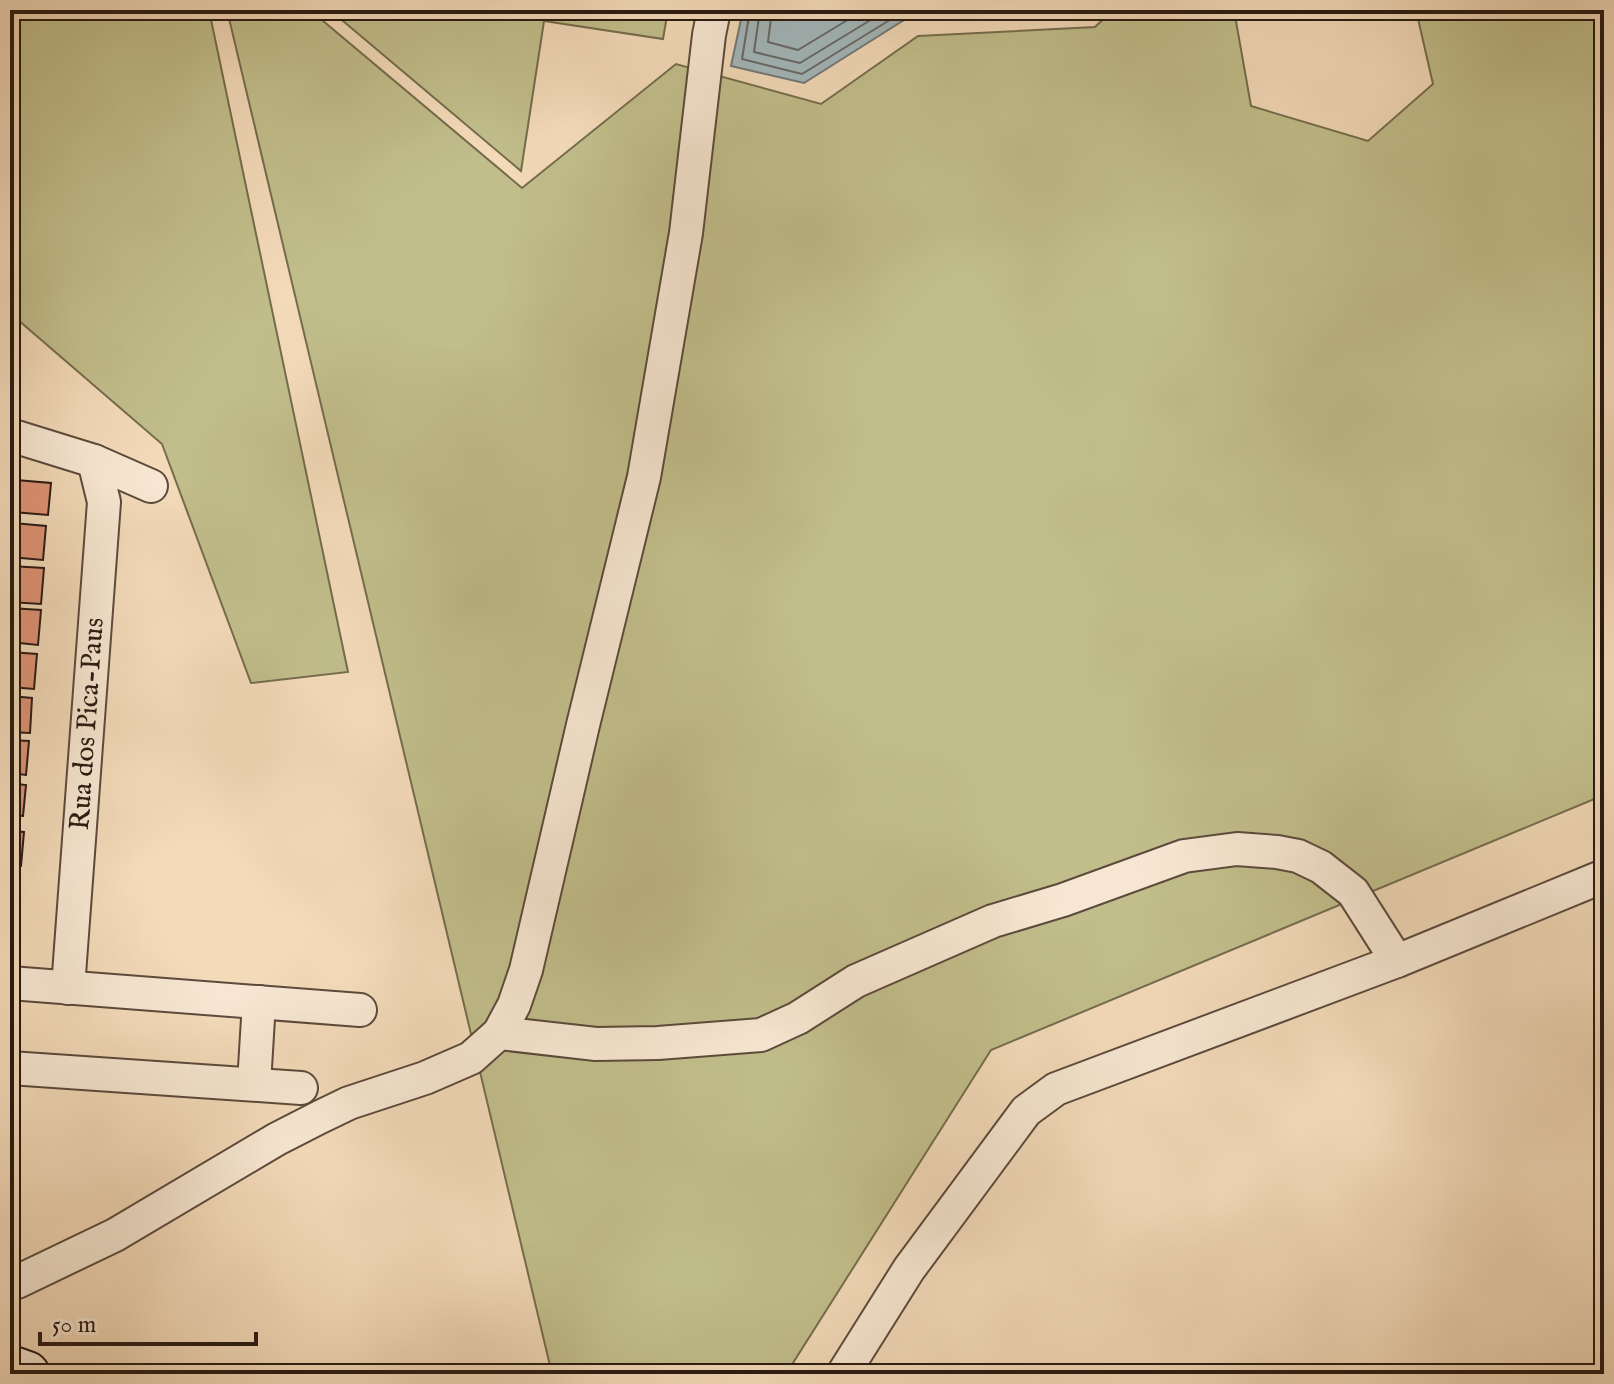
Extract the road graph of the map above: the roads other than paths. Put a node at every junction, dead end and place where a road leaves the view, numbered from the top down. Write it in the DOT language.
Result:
graph roads {
  1 [pos="714,10"];
  2 [pos="10,435"];
  3 [pos="94,461"];
  4 [pos="151,486"];
  5 [pos="1604,876"];
  6 [pos="1397,961"];
  7 [pos="10,983"];
  8 [pos="68,988"];
  9 [pos="259,1002"];
  10 [pos="360,1010"];
  11 [pos="499,1033"];
  12 [pos="10,1068"];
  13 [pos="254,1084"];
  14 [pos="301,1088"];
  15 [pos="10,1282"];
  16 [pos="10,1368"];
  17 [pos="27,1374"];
  18 [pos="843,1374"];
  1 -- 11 [label="street"];
  2 -- 3 [label="street"];
  3 -- 4 [label="street"];
  3 -- 8 [label="street, Rua dos Pica-Paus"];
  5 -- 6 [label="street"];
  6 -- 11 [label="street"];
  6 -- 18 [label="street"];
  7 -- 8 [label="street"];
  8 -- 9 [label="street"];
  9 -- 10 [label="street"];
  9 -- 13 [label="street"];
  11 -- 15 [label="street"];
  12 -- 13 [label="street"];
  13 -- 14 [label="street"];
  16 -- 17 [label="street"];
}
